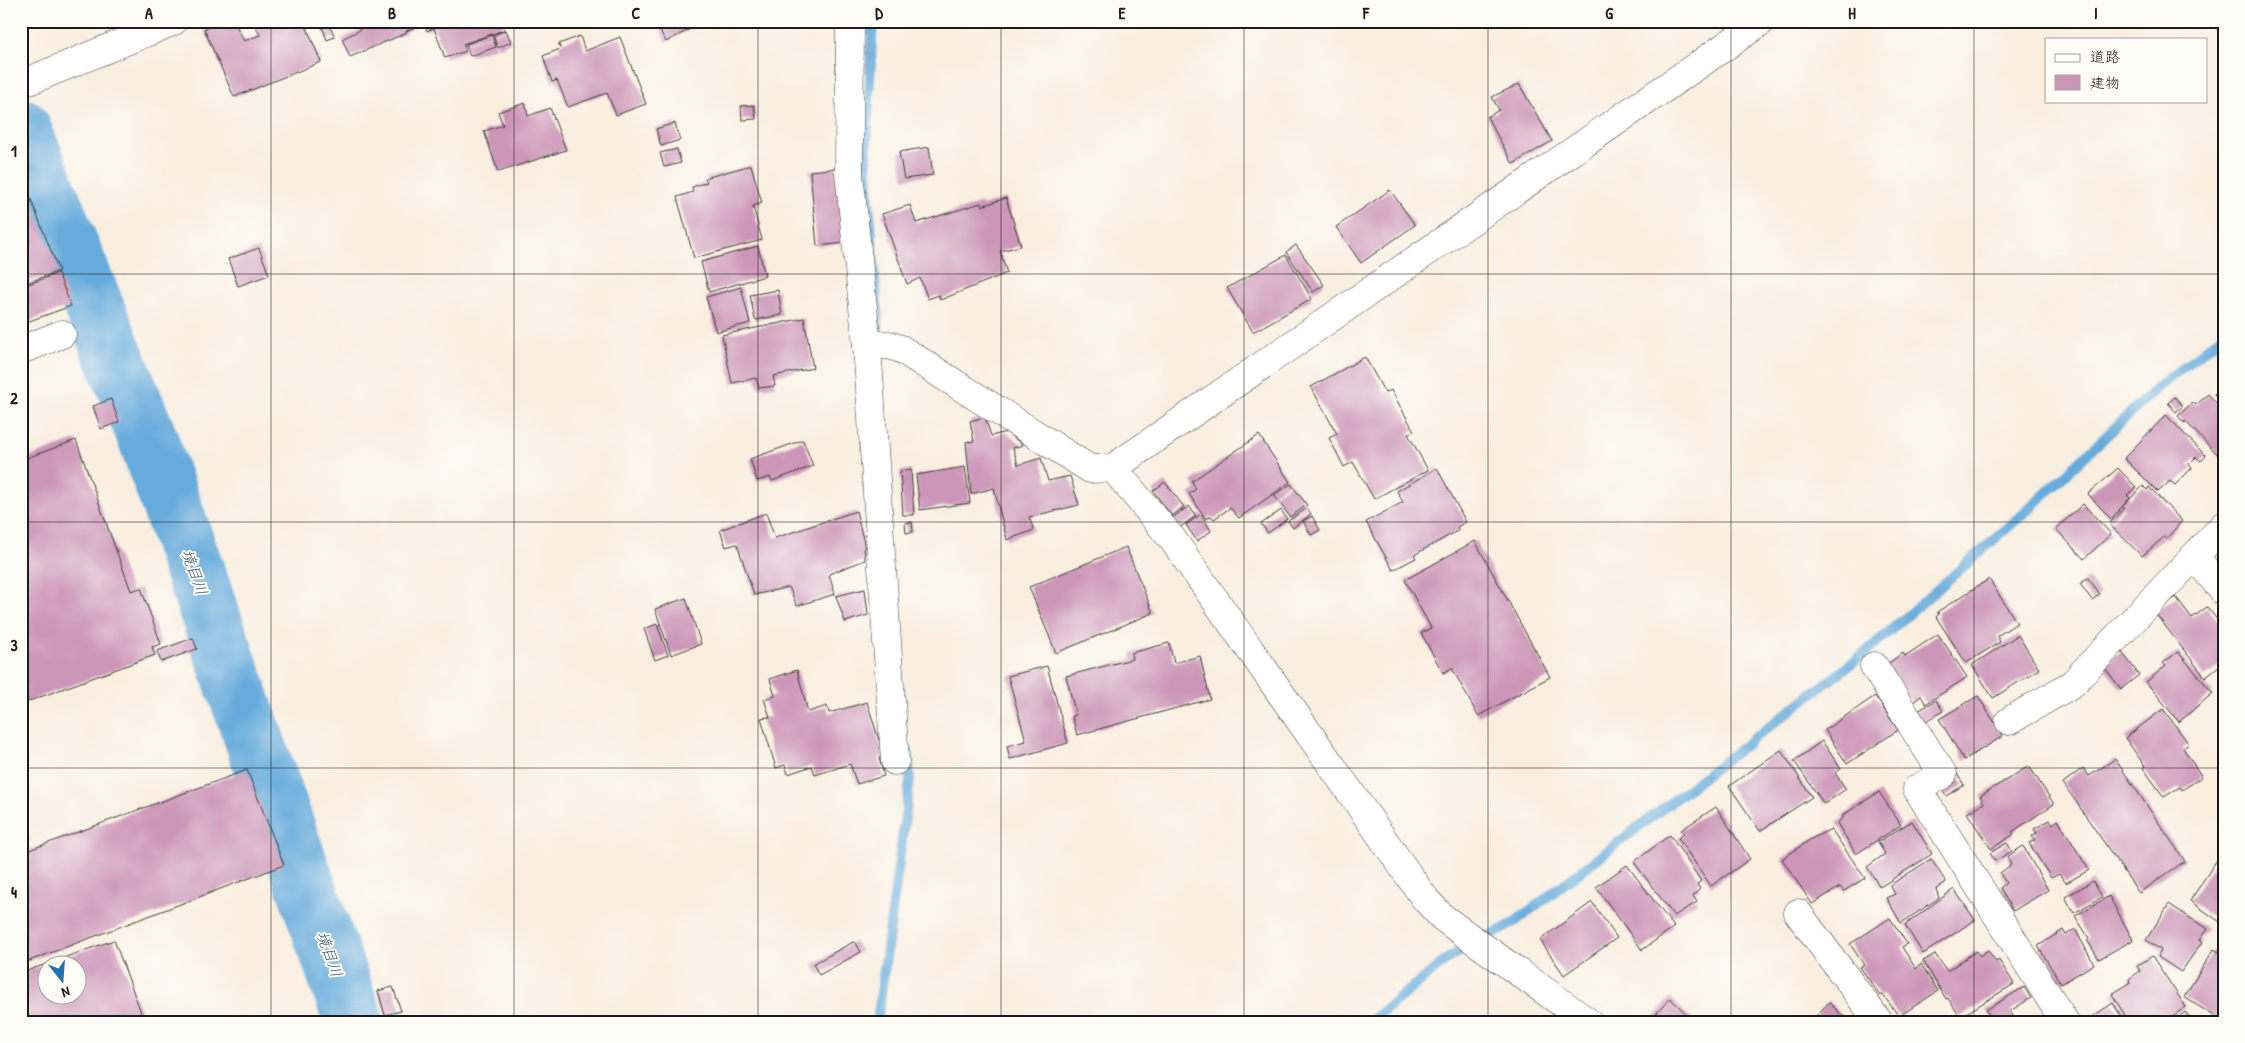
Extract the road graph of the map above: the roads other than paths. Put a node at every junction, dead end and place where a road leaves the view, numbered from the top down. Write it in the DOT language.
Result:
graph roads {
  1 [pos="174,21"];
  2 [pos="850,21"];
  3 [pos="1762,21"];
  4 [pos="29,81"];
  5 [pos="62,334"];
  6 [pos="877,344"];
  7 [pos="21,350"];
  8 [pos="1113,468"];
  9 [pos="2224,525"];
  10 [pos="2195,556"];
  11 [pos="2224,592"];
  12 [pos="1874,666"];
  13 [pos="2009,721"];
  14 [pos="895,761"];
  15 [pos="1798,913"];
  16 [pos="1588,1022"];
  17 [pos="1879,1022"];
  18 [pos="2065,1022"];
  1 -- 4 [label="street"];
  2 -- 6 [label="street"];
  3 -- 8 [label="street"];
  5 -- 7 [label="street"];
  6 -- 8 [label="street"];
  6 -- 14 [label="street"];
  8 -- 16 [label="street"];
  9 -- 10 [label="street"];
  10 -- 11 [label="street"];
  10 -- 13 [label="street"];
  12 -- 18 [label="street"];
  15 -- 17 [label="street"];
}
